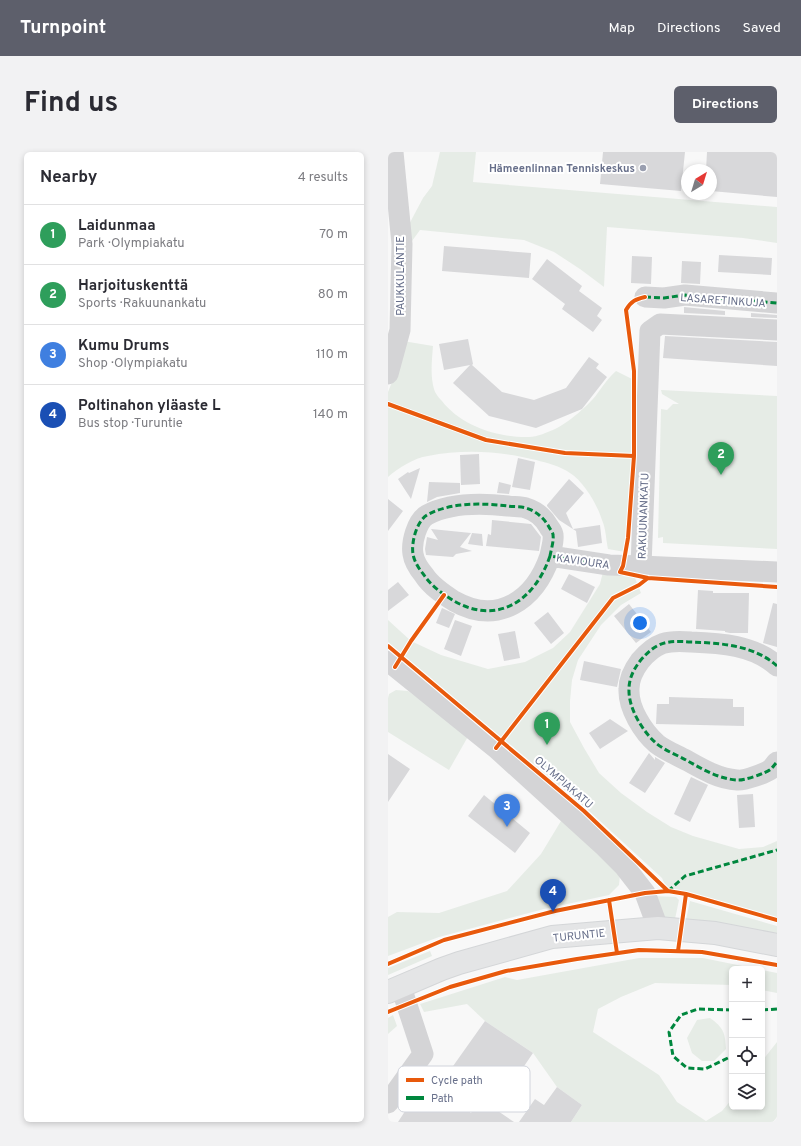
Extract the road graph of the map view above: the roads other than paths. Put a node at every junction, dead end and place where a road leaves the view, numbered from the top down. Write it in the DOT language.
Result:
graph roads {
  1 [pos="393,152"];
  2 [pos="645,297"];
  3 [pos="777,303"];
  4 [pos="777,330"];
  5 [pos="388,374"];
  6 [pos="550,556"];
  7 [pos="641,566"];
  8 [pos="777,572"];
  9 [pos="777,666"];
  10 [pos="390,669"];
  11 [pos="777,762"];
  12 [pos="658,928"];
  13 [pos="777,945"];
  14 [pos="394,990"];
  15 [pos="414,1066"];
  16 [pos="398,1089"];
  17 [pos="388,1103"];
  1 -- 5 [label="street, PAUKKULANTIE"];
  2 -- 3 [label="street, LASARETINKUJA"];
  4 -- 7 [label="street, RAKUUNANKATU"];
  6 -- 6 [label="street, KAVIOURA"];
  6 -- 7 [label="street, KAVIOURA"];
  7 -- 8 [label="street, RAKUUNANKATU"];
  9 -- 11 [label="street"];
  10 -- 12 [label="street, OLYMPIAKATU"];
  12 -- 13 [label="main road, TURUNTIE"];
  12 -- 14 [label="main road, TURUNTIE"];
  14 -- 15 [label="street"];
  16 -- 17 [label="street"];
}
